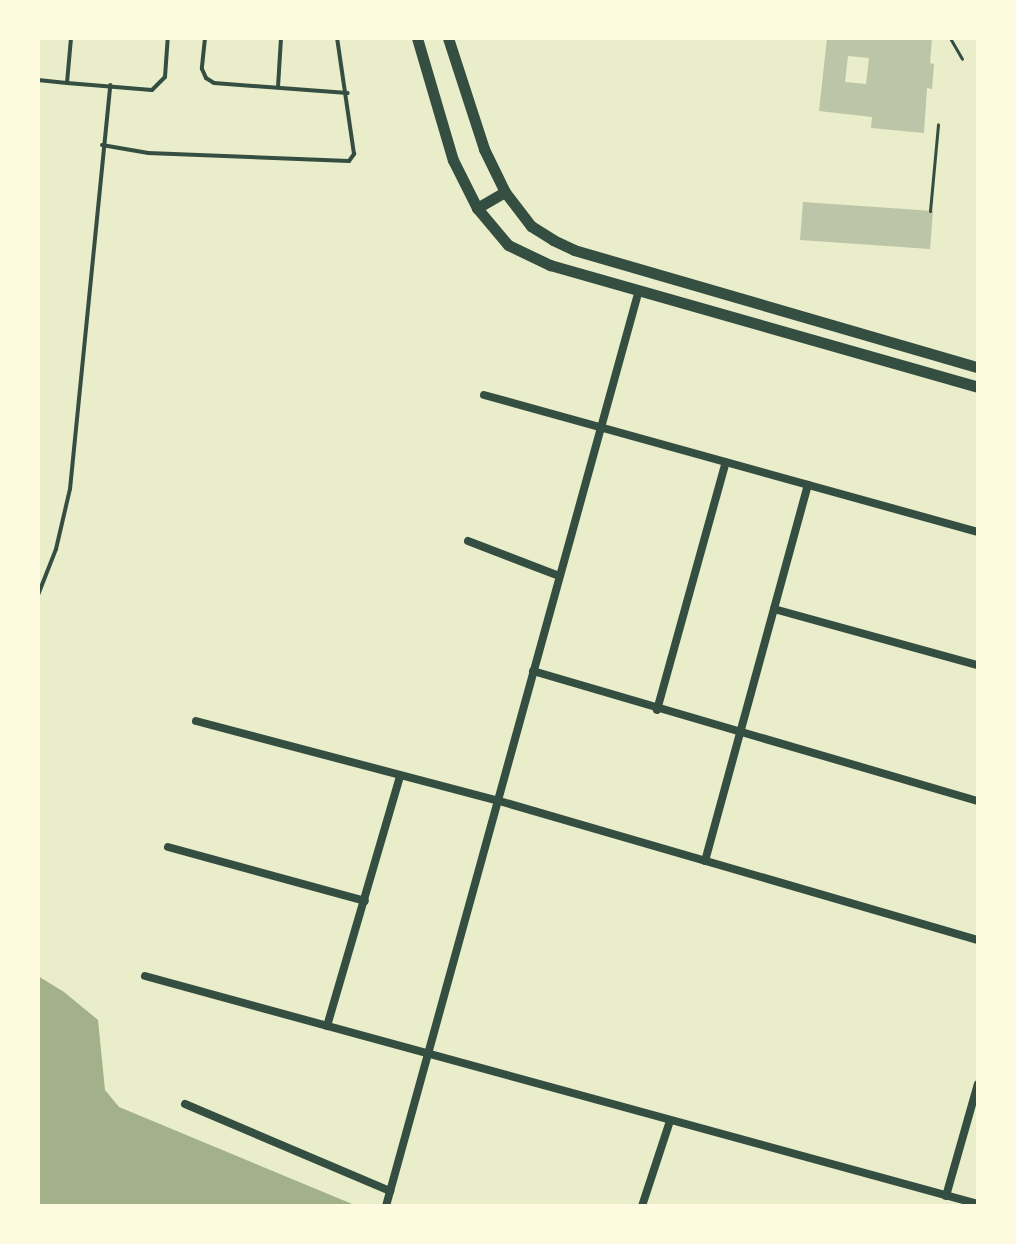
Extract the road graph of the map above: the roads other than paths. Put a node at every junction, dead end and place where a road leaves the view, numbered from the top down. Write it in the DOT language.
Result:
graph roads {
  1 [pos="71,38"];
  2 [pos="168,38"];
  3 [pos="205,38"];
  4 [pos="281,38"];
  5 [pos="337,38"];
  6 [pos="417,38"];
  7 [pos="448,38"];
  8 [pos="38,80"];
  9 [pos="67,83"];
  10 [pos="110,85"];
  11 [pos="278,89"];
  12 [pos="348,93"];
  13 [pos="102,145"];
  14 [pos="505,192"];
  15 [pos="477,208"];
  16 [pos="639,290"];
  17 [pos="978,367"];
  18 [pos="978,387"];
  19 [pos="484,395"];
  20 [pos="601,428"];
  21 [pos="726,462"];
  22 [pos="808,485"];
  23 [pos="978,532"];
  24 [pos="468,541"];
  25 [pos="559,576"];
  26 [pos="38,595"];
  27 [pos="774,609"];
  28 [pos="978,665"];
  29 [pos="533,671"];
  30 [pos="657,710"];
  31 [pos="196,721"];
  32 [pos="740,734"];
  33 [pos="400,777"];
  34 [pos="496,800"];
  35 [pos="978,801"];
  36 [pos="168,847"];
  37 [pos="705,861"];
  38 [pos="365,901"];
  39 [pos="978,940"];
  40 [pos="145,976"];
  41 [pos="327,1026"];
  42 [pos="425,1054"];
  43 [pos="978,1084"];
  44 [pos="185,1104"];
  45 [pos="670,1121"];
  46 [pos="390,1191"];
  47 [pos="946,1196"];
  48 [pos="978,1204"];
  49 [pos="386,1206"];
  50 [pos="642,1206"];
  1 -- 9 [label="lane"];
  2 -- 10 [label="lane"];
  3 -- 11 [label="lane"];
  4 -- 11 [label="lane"];
  5 -- 12 [label="lane"];
  6 -- 15 [label="main road"];
  7 -- 14 [label="main road"];
  8 -- 9 [label="lane"];
  9 -- 10 [label="lane"];
  10 -- 13 [label="lane"];
  11 -- 12 [label="lane"];
  12 -- 13 [label="lane"];
  13 -- 26 [label="lane"];
  14 -- 15 [label="main road"];
  14 -- 17 [label="main road"];
  15 -- 16 [label="main road"];
  16 -- 18 [label="main road"];
  16 -- 20 [label="street"];
  19 -- 20 [label="street"];
  20 -- 21 [label="street"];
  20 -- 25 [label="street"];
  21 -- 22 [label="street"];
  21 -- 30 [label="street"];
  22 -- 23 [label="street"];
  22 -- 27 [label="street"];
  24 -- 25 [label="street"];
  25 -- 29 [label="street"];
  27 -- 28 [label="street"];
  27 -- 32 [label="street"];
  29 -- 30 [label="street"];
  29 -- 34 [label="street"];
  30 -- 32 [label="street"];
  31 -- 33 [label="street"];
  32 -- 35 [label="street"];
  32 -- 37 [label="street"];
  33 -- 34 [label="street"];
  33 -- 38 [label="street"];
  34 -- 37 [label="street"];
  34 -- 42 [label="street"];
  36 -- 38 [label="street"];
  37 -- 39 [label="street"];
  38 -- 41 [label="street"];
  40 -- 41 [label="street"];
  41 -- 42 [label="street"];
  42 -- 45 [label="street"];
  42 -- 46 [label="street"];
  43 -- 47 [label="street"];
  44 -- 46 [label="street"];
  45 -- 47 [label="street"];
  45 -- 50 [label="street"];
  46 -- 49 [label="street"];
  47 -- 48 [label="street"];
}
